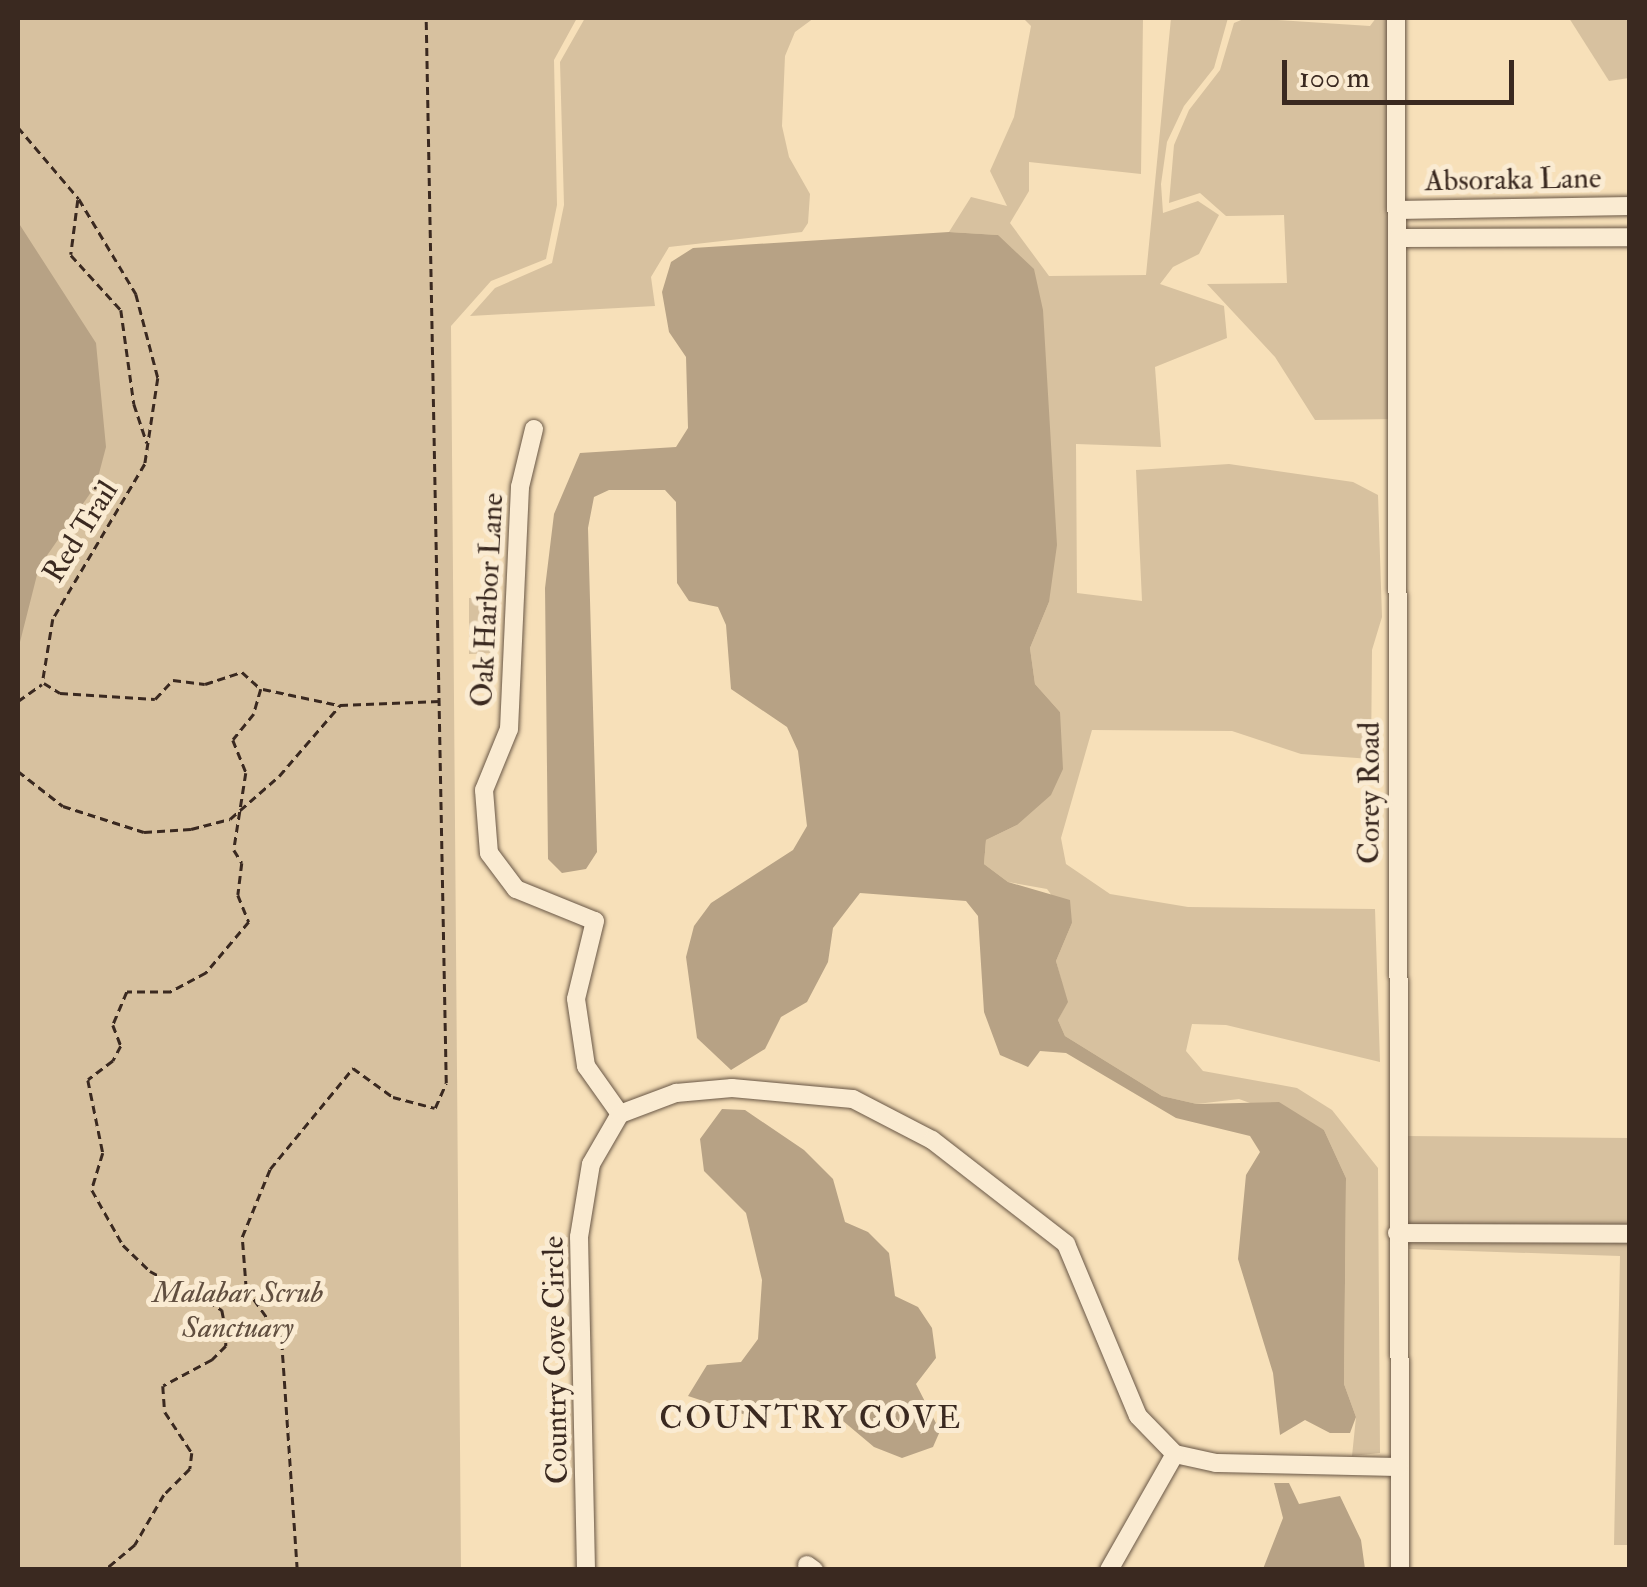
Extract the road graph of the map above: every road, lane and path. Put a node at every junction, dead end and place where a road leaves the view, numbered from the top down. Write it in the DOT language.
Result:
graph roads {
  1 [pos="426,18"];
  2 [pos="1396,18"];
  3 [pos="18,127"];
  4 [pos="79,199"];
  5 [pos="1630,206"];
  6 [pos="1506,208"];
  7 [pos="1397,210"];
  8 [pos="1506,237"];
  9 [pos="1630,237"];
  10 [pos="1398,238"];
  11 [pos="534,429"];
  12 [pos="148,446"];
  13 [pos="44,683"];
  14 [pos="262,689"];
  15 [pos="442,701"];
  16 [pos="18,702"];
  17 [pos="340,705"];
  18 [pos="18,771"];
  19 [pos="241,809"];
  20 [pos="620,1114"];
  21 [pos="1397,1233"];
  22 [pos="1630,1234"];
  23 [pos="1175,1454"];
  24 [pos="1399,1467"];
  25 [pos="105,1570"];
  26 [pos="297,1570"];
  27 [pos="586,1570"];
  28 [pos="1109,1570"];
  29 [pos="1400,1570"];
  1 -- 15 [label="path"];
  2 -- 7 [label="street, Corey Road"];
  3 -- 4 [label="path, Red Trail"];
  4 -- 12 [label="path, Red Trail"];
  4 -- 12 [label="path"];
  5 -- 6 [label="street, Absoraka Lane"];
  6 -- 7 [label="street, Absoraka Lane"];
  6 -- 8 [label="street"];
  7 -- 10 [label="street, Corey Road"];
  8 -- 9 [label="street, Absoraka Lane"];
  8 -- 10 [label="street, Absoraka Lane"];
  10 -- 21 [label="street, Corey Road"];
  11 -- 20 [label="street, Oak Harbor Lane"];
  12 -- 13 [label="path, Red Trail"];
  13 -- 14 [label="path"];
  13 -- 16 [label="path"];
  14 -- 17 [label="path"];
  14 -- 19 [label="path"];
  15 -- 17 [label="path"];
  15 -- 26 [label="path"];
  17 -- 19 [label="path"];
  18 -- 19 [label="path"];
  19 -- 25 [label="path"];
  20 -- 23 [label="street"];
  20 -- 27 [label="street, Country Cove Circle"];
  21 -- 22 [label="street"];
  21 -- 24 [label="street, Corey Road"];
  23 -- 24 [label="street"];
  23 -- 28 [label="street"];
  24 -- 29 [label="street, Corey Road"];
}
